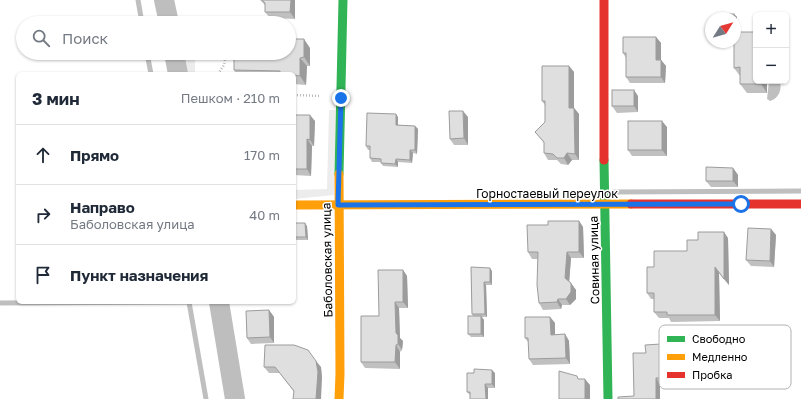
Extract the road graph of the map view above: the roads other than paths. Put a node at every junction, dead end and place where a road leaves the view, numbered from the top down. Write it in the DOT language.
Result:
graph roads {
  1 [pos="164,0"];
  2 [pos="343,0"];
  3 [pos="604,0"];
  4 [pos="167,16"];
  5 [pos="175,60"];
  6 [pos="178,72"];
  7 [pos="801,204"];
  8 [pos="296,205"];
  9 [pos="338,205"];
  10 [pos="605,205"];
  11 [pos="219,304"];
  12 [pos="235,399"];
  13 [pos="339,399"];
  14 [pos="608,399"];
  1 -- 4 [label="street"];
  2 -- 9 [label="street, Баболовская улица"];
  3 -- 10 [label="street, Совиная улица"];
  5 -- 6 [label="street"];
  7 -- 10 [label="street, Горностаевый переулок"];
  8 -- 9 [label="street, Горностаевый переулок"];
  9 -- 10 [label="street, Горностаевый переулок"];
  9 -- 13 [label="street, Баболовская улица"];
  10 -- 14 [label="street, Совиная улица"];
  11 -- 12 [label="street"];
}
